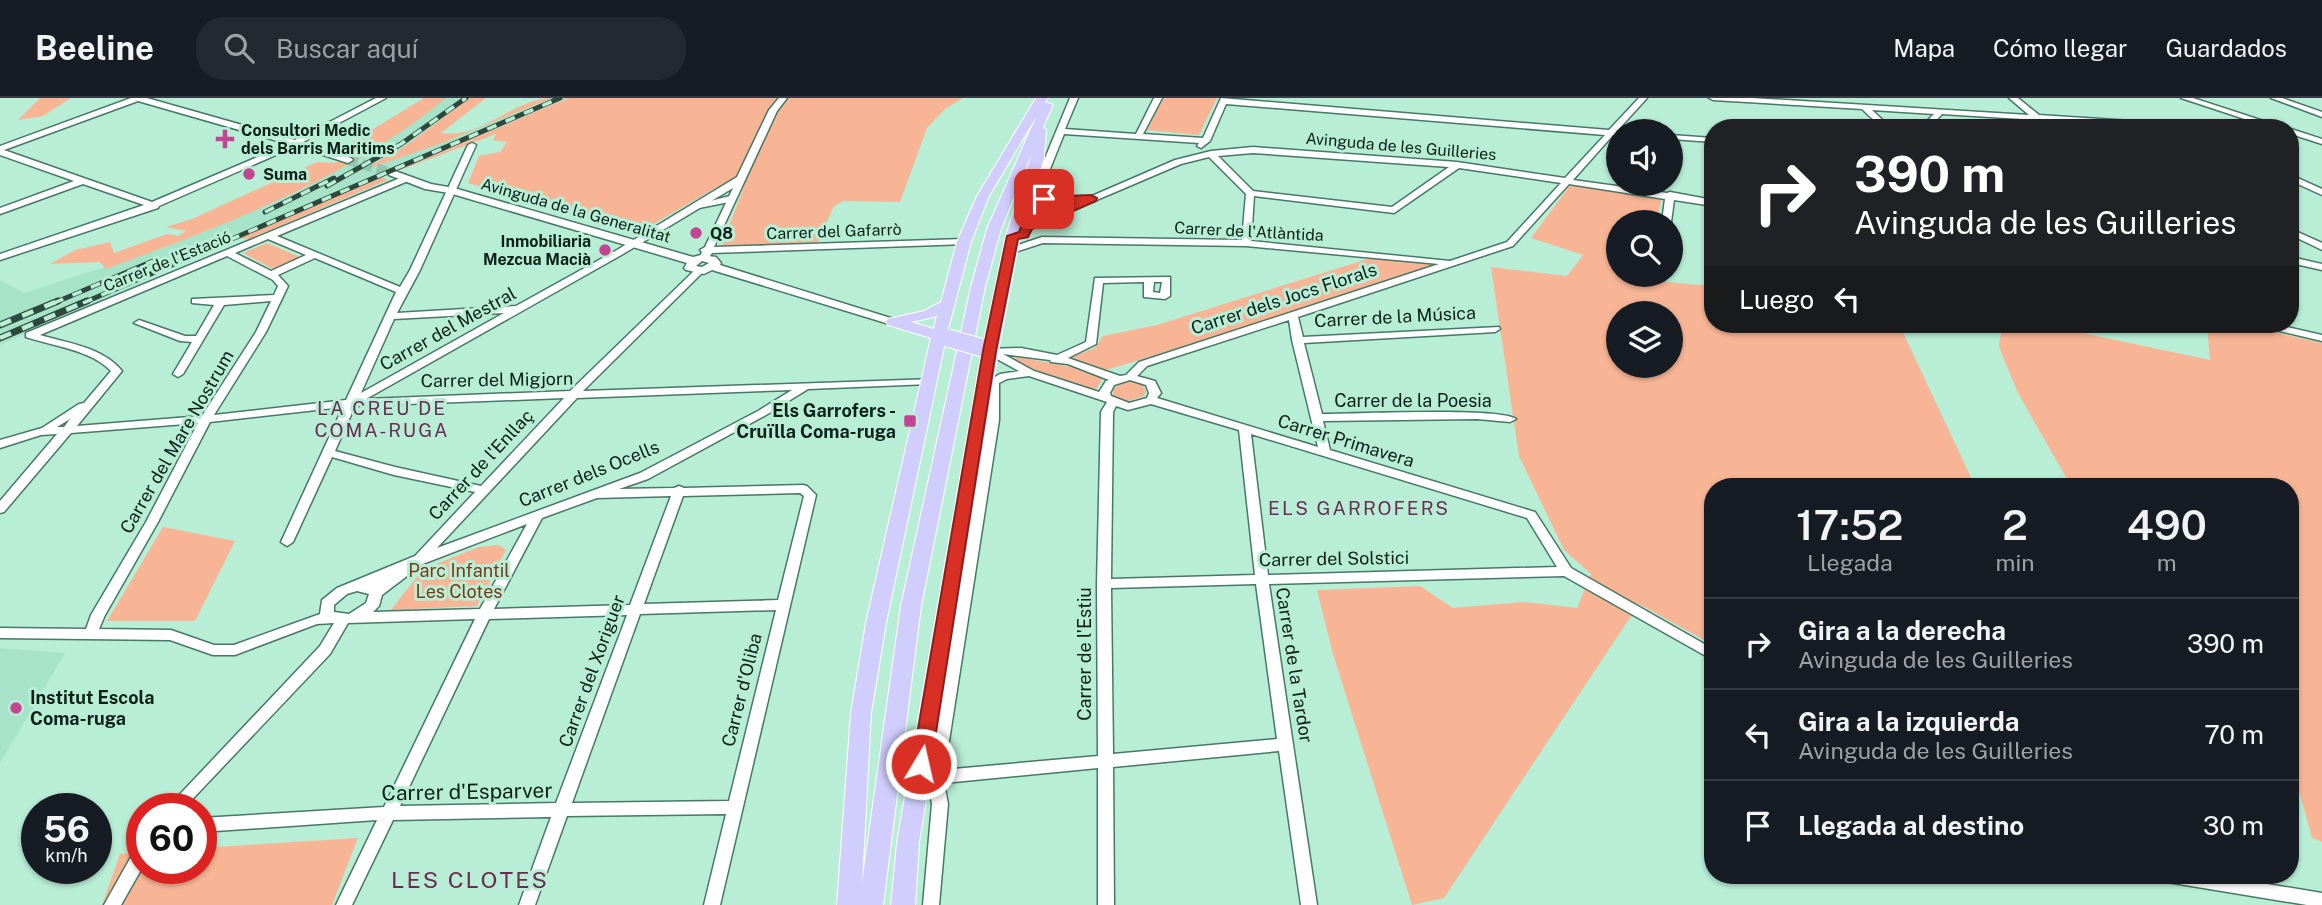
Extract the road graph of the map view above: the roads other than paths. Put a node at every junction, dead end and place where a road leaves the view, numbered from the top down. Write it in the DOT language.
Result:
graph roads {
  1 [pos="138,98"];
  2 [pos="358,98"];
  3 [pos="783,98"];
  4 [pos="1042,98"];
  5 [pos="1050,98"];
  6 [pos="1074,98"];
  7 [pos="1158,98"];
  8 [pos="1643,98"];
  9 [pos="1713,98"];
  10 [pos="1843,98"];
  11 [pos="2013,98"];
  12 [pos="2185,98"];
  13 [pos="2275,98"];
  14 [pos="1224,99"];
  15 [pos="377,100"];
  16 [pos="1861,107"];
  17 [pos="1941,111"];
  18 [pos="2322,115"];
  19 [pos="2036,116"];
  20 [pos="1626,119"];
  21 [pos="1876,119"];
  22 [pos="1933,119"];
  23 [pos="2078,119"];
  24 [pos="2252,119"];
  25 [pos="1038,127"];
  26 [pos="1062,127"];
  27 [pos="1140,132"];
  28 [pos="1606,132"];
  29 [pos="2299,134"];
  30 [pos="1683,138"];
  31 [pos="1704,139"];
  32 [pos="1186,140"];
  33 [pos="1207,140"];
  34 [pos="1606,142"];
  35 [pos="2322,142"];
  36 [pos="295,143"];
  37 [pos="472,145"];
  38 [pos="0,150"];
  39 [pos="1260,150"];
  40 [pos="1205,154"];
  41 [pos="348,160"];
  42 [pos="1457,165"];
  43 [pos="405,179"];
  44 [pos="741,179"];
  45 [pos="82,181"];
  46 [pos="1569,181"];
  47 [pos="2299,182"];
  48 [pos="1606,186"];
  49 [pos="447,187"];
  50 [pos="2322,192"];
  51 [pos="1250,193"];
  52 [pos="1031,194"];
  53 [pos="1675,196"];
  54 [pos="1091,198"];
  55 [pos="730,200"];
  56 [pos="1704,201"];
  57 [pos="699,205"];
  58 [pos="155,206"];
  59 [pos="0,211"];
  60 [pos="1021,232"];
  61 [pos="269,236"];
  62 [pos="2299,236"];
  63 [pos="1042,240"];
  64 [pos="964,242"];
  65 [pos="1246,243"];
  66 [pos="634,244"];
  67 [pos="2322,247"];
  68 [pos="1009,251"];
  69 [pos="228,253"];
  70 [pos="314,255"];
  71 [pos="0,257"];
  72 [pos="703,262"];
  73 [pos="1454,262"];
  74 [pos="2299,262"];
  75 [pos="2322,267"];
  76 [pos="271,275"];
  77 [pos="1149,280"];
  78 [pos="283,286"];
  79 [pos="402,291"];
  80 [pos="253,298"];
  81 [pos="277,298"];
  82 [pos="196,301"];
  83 [pos="220,304"];
  84 [pos="948,304"];
  85 [pos="521,309"];
  86 [pos="391,316"];
  87 [pos="1293,316"];
  88 [pos="139,323"];
  89 [pos="896,323"];
  90 [pos="1496,329"];
  91 [pos="2299,333"];
  92 [pos="944,337"];
  93 [pos="2322,338"];
  94 [pos="200,339"];
  95 [pos="1297,340"];
  96 [pos="987,350"];
  97 [pos="937,354"];
  98 [pos="1055,360"];
  99 [pos="1030,373"];
  100 [pos="178,374"];
  101 [pos="1130,377"];
  102 [pos="1117,379"];
  103 [pos="930,381"];
  104 [pos="989,384"];
  105 [pos="804,387"];
  106 [pos="97,396"];
  107 [pos="573,396"];
  108 [pos="1151,400"];
  109 [pos="1109,401"];
  110 [pos="352,403"];
  111 [pos="1316,418"];
  112 [pos="206,419"];
  113 [pos="1510,419"];
  114 [pos="67,429"];
  115 [pos="1245,430"];
  116 [pos="40,432"];
  117 [pos="0,444"];
  118 [pos="330,453"];
  119 [pos="1325,453"];
  120 [pos="660,468"];
  121 [pos="483,490"];
  122 [pos="679,490"];
  123 [pos="656,491"];
  124 [pos="597,494"];
  125 [pos="0,509"];
  126 [pos="538,515"];
  127 [pos="287,542"];
  128 [pos="418,560"];
  129 [pos="1566,571"];
  130 [pos="1261,578"];
  131 [pos="1104,584"];
  132 [pos="357,586"];
  133 [pos="374,599"];
  134 [pos="783,605"];
  135 [pos="636,608"];
  136 [pos="485,614"];
  137 [pos="383,618"];
  138 [pos="342,619"];
  139 [pos="0,633"];
  140 [pos="91,633"];
  141 [pos="1704,650"];
  142 [pos="1287,744"];
  143 [pos="1105,761"];
  144 [pos="937,777"];
  145 [pos="189,793"];
  146 [pos="733,807"];
  147 [pos="560,812"];
  148 [pos="388,813"];
  149 [pos="217,824"];
  150 [pos="908,843"];
  151 [pos="126,881"];
  152 [pos="2223,884"];
  153 [pos="2322,900"];
  154 [pos="112,905"];
  155 [pos="344,905"];
  156 [pos="527,905"];
  157 [pos="712,905"];
  158 [pos="849,905"];
  159 [pos="871,905"];
  160 [pos="903,905"];
  161 [pos="931,905"];
  162 [pos="1106,905"];
  163 [pos="1309,905"];
  1 -- 36 [label="street"];
  1 -- 38 [label="street"];
  2 -- 15 [label="street"];
  3 -- 44 [label="street, Carrer de l'Enllaç"];
  4 -- 64 [label="main road"];
  5 -- 25 [label="main road"];
  6 -- 26 [label="street"];
  7 -- 27 [label="street"];
  8 -- 20 [label="street, Carrer dels Jocs Florals"];
  9 -- 16 [label="street"];
  10 -- 16 [label="street"];
  11 -- 19 [label="street"];
  12 -- 24 [label="street"];
  13 -- 18 [label="street"];
  14 -- 28 [label="street"];
  14 -- 33 [label="street"];
  15 -- 36 [label="street"];
  16 -- 17 [label="street"];
  16 -- 21 [label="street"];
  17 -- 19 [label="street"];
  17 -- 22 [label="street"];
  19 -- 23 [label="street"];
  25 -- 52 [label="main road"];
  25 -- 159 [label="main road"];
  26 -- 27 [label="street"];
  26 -- 52 [label="street"];
  27 -- 32 [label="street"];
  29 -- 35 [label="street"];
  30 -- 31 [label="street"];
  32 -- 33 [label="street"];
  32 -- 40 [label="street"];
  33 -- 39 [label="street"];
  33 -- 40 [label="street"];
  34 -- 46 [label="street, Carrer dels Jocs Florals"];
  36 -- 41 [label="street"];
  36 -- 58 [label="street"];
  37 -- 49 [label="street"];
  38 -- 45 [label="street"];
  39 -- 40 [label="street, Avinguda de les Guilleries"];
  39 -- 42 [label="street, Avinguda de les Guilleries"];
  40 -- 51 [label="street"];
  40 -- 54 [label="street, Avinguda de les Guilleries"];
  42 -- 46 [label="street, Avinguda de les Guilleries"];
  42 -- 51 [label="street"];
  43 -- 49 [label="street, Avinguda de la Generalitat"];
  43 -- 61 [label="street, Carrer de l'Estació"];
  44 -- 55 [label="street, Carrer de l'Enllaç"];
  44 -- 57 [label="street, Carrer del Mestral"];
  45 -- 58 [label="street"];
  45 -- 59 [label="street"];
  46 -- 48 [label="street, Avinguda de les Guilleries"];
  46 -- 73 [label="street, Carrer dels Jocs Florals"];
  47 -- 50 [label="street"];
  49 -- 66 [label="street, Avinguda de la Generalitat"];
  49 -- 79 [label="street"];
  51 -- 65 [label="street"];
  52 -- 54 [label="street, Avinguda de les Guilleries"];
  52 -- 60 [label="main road"];
  53 -- 56 [label="street, Avinguda de les Guilleries"];
  54 -- 60 [label="street, Avinguda de les Guilleries"];
  55 -- 57 [label="street"];
  55 -- 72 [label="street, Carrer de l'Enllaç"];
  57 -- 66 [label="street, Carrer del Mestral"];
  58 -- 71 [label="street"];
  60 -- 63 [label="street, Carrer de l'Atlàntida"];
  60 -- 68 [label="main road"];
  61 -- 69 [label="street, Carrer de l'Estació"];
  61 -- 70 [label="street"];
  62 -- 67 [label="street"];
  63 -- 65 [label="street, Carrer de l'Atlàntida"];
  63 -- 68 [label="street, Carrer de l'Atlàntida"];
  64 -- 72 [label="street, Carrer del Gafarrò"];
  64 -- 84 [label="main road"];
  65 -- 73 [label="street, Carrer de l'Atlàntida"];
  66 -- 72 [label="street, Avinguda de la Generalitat"];
  66 -- 85 [label="street, Carrer del Mestral"];
  68 -- 96 [label="main road"];
  69 -- 76 [label="street"];
  69 -- 106 [label="street, Carrer de l'Estació"];
  70 -- 76 [label="street"];
  70 -- 79 [label="street"];
  72 -- 89 [label="street, Avinguda de la Generalitat"];
  72 -- 107 [label="street, Carrer de l'Enllaç"];
  73 -- 87 [label="street, Carrer dels Jocs Florals"];
  74 -- 75 [label="street"];
  76 -- 78 [label="street"];
  77 -- 98 [label="street"];
  78 -- 80 [label="street"];
  78 -- 81 [label="street, Carrer del Mare Nostrum"];
  79 -- 86 [label="street"];
  80 -- 81 [label="street"];
  80 -- 83 [label="street"];
  81 -- 112 [label="street, Carrer del Mare Nostrum"];
  82 -- 83 [label="street"];
  83 -- 94 [label="street"];
  84 -- 89 [label="main road"];
  84 -- 92 [label="main road"];
  85 -- 86 [label="street"];
  85 -- 110 [label="street, Carrer del Mestral"];
  86 -- 110 [label="street"];
  87 -- 95 [label="street"];
  87 -- 101 [label="street, Carrer dels Jocs Florals"];
  88 -- 94 [label="street"];
  89 -- 92 [label="main road"];
  89 -- 97 [label="main road"];
  90 -- 95 [label="street, Carrer de la Música"];
  91 -- 93 [label="street"];
  92 -- 96 [label="main road, bridge"];
  92 -- 97 [label="main road"];
  94 -- 100 [label="street"];
  95 -- 111 [label="street"];
  96 -- 98 [label="street"];
  96 -- 99 [label="street"];
  96 -- 104 [label="main road"];
  97 -- 103 [label="main road"];
  98 -- 102 [label="street"];
  99 -- 104 [label="street"];
  99 -- 109 [label="street"];
  101 -- 102 [label="street"];
  101 -- 108 [label="street"];
  102 -- 109 [label="street"];
  103 -- 105 [label="street, Carrer del Migjorn"];
  103 -- 158 [label="main road"];
  104 -- 144 [label="street"];
  104 -- 150 [label="main road"];
  105 -- 107 [label="street, Carrer del Migjorn"];
  105 -- 120 [label="street, Carrer dels Ocells"];
  106 -- 114 [label="street"];
  106 -- 116 [label="street"];
  107 -- 110 [label="street, Carrer del Migjorn"];
  107 -- 121 [label="street, Carrer de l'Enllaç"];
  108 -- 109 [label="street"];
  108 -- 115 [label="street, Carrer Primavera"];
  109 -- 131 [label="street, Carrer de l'Estiu"];
  110 -- 112 [label="street, Carrer del Migjorn"];
  110 -- 118 [label="street"];
  111 -- 113 [label="street, Carrer de la Poesia"];
  111 -- 119 [label="street"];
  112 -- 114 [label="street, Carrer del Migjorn"];
  112 -- 140 [label="street, Carrer del Mare Nostrum"];
  114 -- 116 [label="street"];
  114 -- 125 [label="street"];
  115 -- 119 [label="street, Carrer Primavera"];
  115 -- 130 [label="street, Carrer de la Tardor"];
  116 -- 117 [label="street"];
  118 -- 121 [label="street"];
  118 -- 127 [label="street"];
  119 -- 129 [label="street, Carrer Primavera"];
  120 -- 123 [label="street"];
  120 -- 124 [label="street, Carrer dels Ocells"];
  121 -- 128 [label="street, Carrer de l'Enllaç"];
  122 -- 123 [label="street"];
  122 -- 134 [label="street, Carrer d'Oliba"];
  122 -- 135 [label="street, Carrer del Xoriguer"];
  123 -- 124 [label="street"];
  124 -- 126 [label="street, Carrer dels Ocells"];
  126 -- 128 [label="street, Carrer dels Ocells"];
  126 -- 136 [label="street"];
  128 -- 132 [label="street, Carrer dels Ocells"];
  128 -- 133 [label="street, Carrer de l'Enllaç"];
  129 -- 130 [label="street, Carrer del Solstici"];
  129 -- 141 [label="street"];
  130 -- 131 [label="street, Carrer del Solstici"];
  130 -- 142 [label="street, Carrer de la Tardor"];
  131 -- 143 [label="street, Carrer de l'Estiu"];
  132 -- 133 [label="street"];
  132 -- 138 [label="street, Carrer dels Ocells"];
  133 -- 137 [label="street"];
  133 -- 138 [label="street, Carrer de l'Enllaç"];
  134 -- 135 [label="street"];
  134 -- 146 [label="street, Carrer d'Oliba"];
  135 -- 136 [label="street"];
  135 -- 147 [label="street, Carrer del Xoriguer"];
  136 -- 137 [label="street"];
  136 -- 148 [label="street"];
  137 -- 138 [label="street"];
  138 -- 140 [label="street"];
  138 -- 145 [label="street"];
  139 -- 140 [label="street"];
  142 -- 143 [label="street"];
  142 -- 163 [label="street, Carrer de la Tardor"];
  143 -- 144 [label="street"];
  143 -- 162 [label="street, Carrer de l'Estiu"];
  144 -- 150 [label="street"];
  144 -- 161 [label="street"];
  146 -- 147 [label="street, Carrer d'Esparver"];
  146 -- 157 [label="street, Carrer d'Oliba"];
  147 -- 148 [label="street, Carrer d'Esparver"];
  147 -- 156 [label="street, Carrer del Xoriguer"];
  148 -- 149 [label="street, Carrer d'Esparver"];
  148 -- 155 [label="street"];
  150 -- 160 [label="main road"];
  151 -- 154 [label="street"];
  152 -- 153 [label="street"];
}
